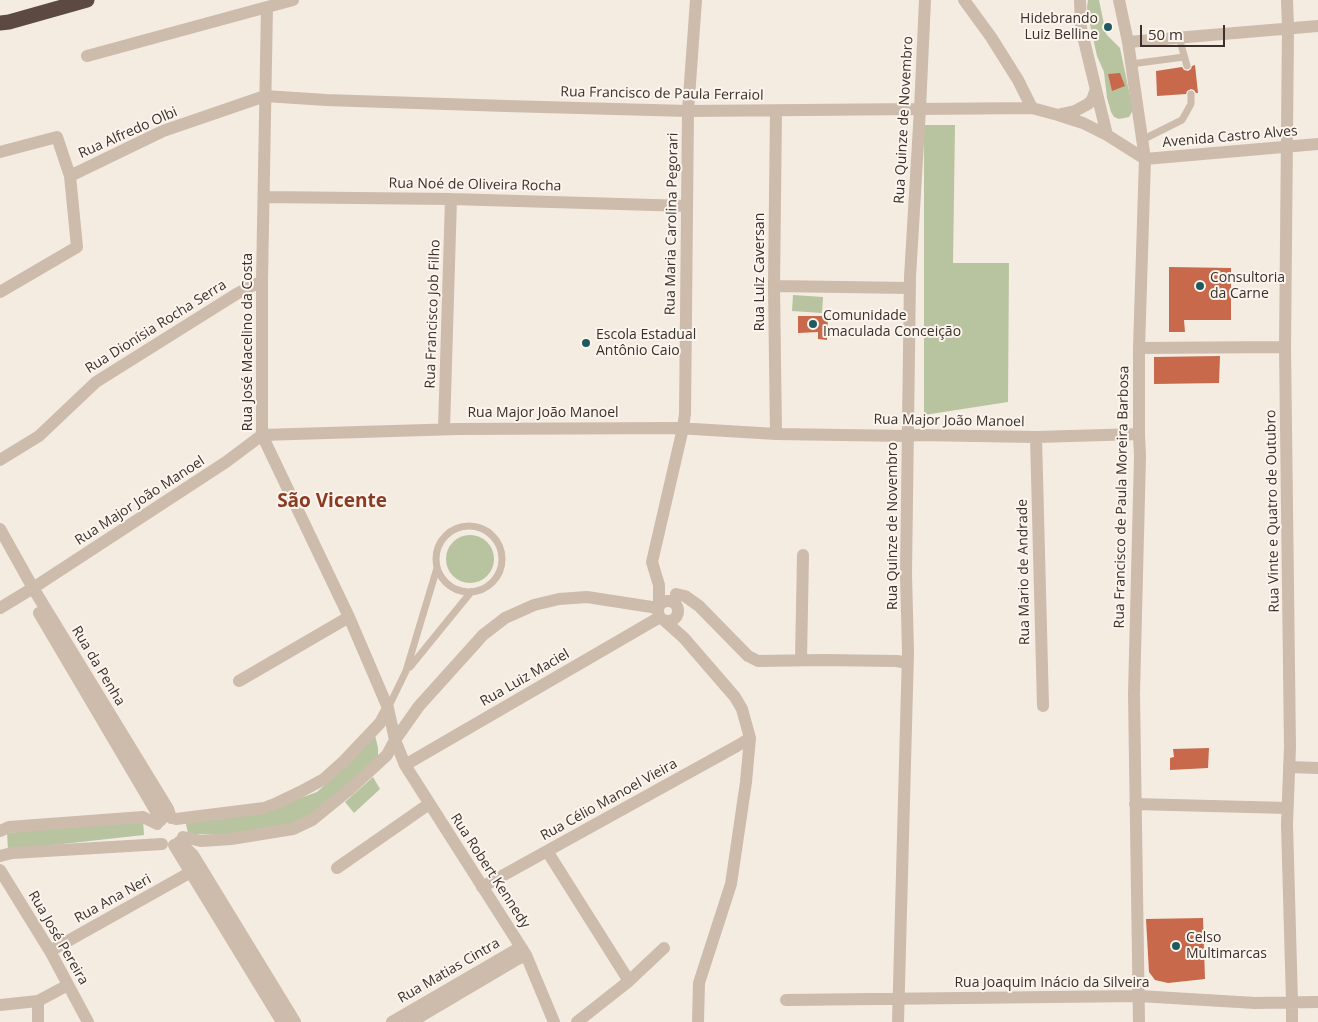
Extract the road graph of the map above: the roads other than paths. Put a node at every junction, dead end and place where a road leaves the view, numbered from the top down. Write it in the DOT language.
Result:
graph roads {
  1 [pos="87,0"];
  2 [pos="294,0"];
  3 [pos="696,0"];
  4 [pos="924,0"];
  5 [pos="964,0"];
  6 [pos="1080,0"];
  7 [pos="1110,0"];
  8 [pos="1287,0"];
  9 [pos="1120,5"];
  10 [pos="267,7"];
  11 [pos="3,23"];
  12 [pos="1318,26"];
  13 [pos="1288,28"];
  14 [pos="1179,37"];
  15 [pos="1128,42"];
  16 [pos="87,56"];
  17 [pos="1184,57"];
  18 [pos="1131,64"];
  19 [pos="1187,66"];
  20 [pos="1096,89"];
  21 [pos="1191,94"];
  22 [pos="265,96"];
  23 [pos="1032,108"];
  24 [pos="920,109"];
  25 [pos="688,111"];
  26 [pos="776,111"];
  27 [pos="1058,114"];
  28 [pos="1107,135"];
  29 [pos="1142,140"];
  30 [pos="1318,144"];
  31 [pos="1286,147"];
  32 [pos="0,152"];
  33 [pos="1145,159"];
  34 [pos="70,176"];
  35 [pos="264,196"];
  36 [pos="451,199"];
  37 [pos="687,206"];
  38 [pos="262,281"];
  39 [pos="774,286"];
  40 [pos="909,288"];
  41 [pos="0,292"];
  42 [pos="1285,347"];
  43 [pos="1139,348"];
  44 [pos="683,428"];
  45 [pos="444,429"];
  46 [pos="776,434"];
  47 [pos="1139,434"];
  48 [pos="262,435"];
  49 [pos="908,436"];
  50 [pos="1036,438"];
  51 [pos="0,460"];
  52 [pos="0,529"];
  53 [pos="0,546"];
  54 [pos="802,555"];
  55 [pos="437,568"];
  56 [pos="659,585"];
  57 [pos="29,590"];
  58 [pos="471,592"];
  59 [pos="677,606"];
  60 [pos="0,608"];
  61 [pos="661,613"];
  62 [pos="349,618"];
  63 [pos="684,638"];
  64 [pos="801,660"];
  65 [pos="907,663"];
  66 [pos="406,671"];
  67 [pos="239,681"];
  68 [pos="1043,706"];
  69 [pos="388,708"];
  70 [pos="750,738"];
  71 [pos="395,740"];
  72 [pos="405,765"];
  73 [pos="1289,768"];
  74 [pos="1318,768"];
  75 [pos="429,804"];
  76 [pos="1135,804"];
  77 [pos="1288,808"];
  78 [pos="166,820"];
  79 [pos="0,830"];
  80 [pos="174,842"];
  81 [pos="548,851"];
  82 [pos="0,856"];
  83 [pos="337,868"];
  84 [pos="0,870"];
  85 [pos="191,872"];
  86 [pos="482,887"];
  87 [pos="664,948"];
  88 [pos="524,951"];
  89 [pos="50,952"];
  90 [pos="629,981"];
  91 [pos="68,985"];
  92 [pos="1139,996"];
  93 [pos="899,999"];
  94 [pos="38,1000"];
  95 [pos="786,1000"];
  96 [pos="1292,1002"];
  97 [pos="1318,1002"];
  98 [pos="0,1006"];
  99 [pos="38,1022"];
  100 [pos="88,1022"];
  101 [pos="282,1022"];
  102 [pos="295,1022"];
  103 [pos="392,1022"];
  104 [pos="411,1022"];
  105 [pos="554,1022"];
  106 [pos="577,1022"];
  107 [pos="698,1022"];
  108 [pos="898,1022"];
  109 [pos="1139,1022"];
  110 [pos="1292,1022"];
  1 -- 11 [label="highway"];
  2 -- 10 [label="street"];
  3 -- 25 [label="street, Rua Maria Carolina Pegorari"];
  4 -- 24 [label="street, Rua Quinze de Novembro"];
  5 -- 23 [label="street"];
  6 -- 20 [label="street"];
  7 -- 9 [label="street"];
  8 -- 13 [label="street, Rua Vinte e Quatro de Outubro"];
  9 -- 15 [label="street, Rua Francisco de Paula Moreira Barbosa"];
  10 -- 16 [label="street"];
  10 -- 22 [label="street, Rua José Macelino da Costa"];
  12 -- 13 [label="street"];
  13 -- 14 [label="street"];
  13 -- 31 [label="street, Rua Vinte e Quatro de Outubro"];
  14 -- 15 [label="street"];
  14 -- 17 [label="lane"];
  15 -- 18 [label="street, Rua Francisco de Paula Moreira Barbosa"];
  17 -- 18 [label="lane"];
  17 -- 19 [label="lane"];
  18 -- 29 [label="street, Rua Francisco de Paula Moreira Barbosa"];
  20 -- 27 [label="street, Rua Francisco de Paula Ferraiol"];
  20 -- 28 [label="street"];
  21 -- 29 [label="lane"];
  22 -- 25 [label="street, Rua Francisco de Paula Ferraiol"];
  22 -- 34 [label="street, Rua Alfredo Olbi"];
  22 -- 35 [label="street, Rua José Macelino da Costa"];
  23 -- 24 [label="street, Rua Francisco de Paula Ferraiol"];
  23 -- 27 [label="street, Rua Francisco de Paula Ferraiol"];
  24 -- 26 [label="street, Rua Francisco de Paula Ferraiol"];
  24 -- 40 [label="street, Rua Quinze de Novembro"];
  25 -- 26 [label="street, Rua Francisco de Paula Ferraiol"];
  25 -- 37 [label="street, Rua Maria Carolina Pegorari"];
  26 -- 39 [label="street, Rua Luiz Caversan"];
  27 -- 28 [label="street, Rua Francisco de Paula Ferraiol"];
  28 -- 33 [label="street, Rua Francisco de Paula Ferraiol"];
  29 -- 33 [label="street, Rua Francisco de Paula Moreira Barbosa"];
  30 -- 31 [label="street, Avenida Castro Alves"];
  31 -- 33 [label="street, Avenida Castro Alves"];
  31 -- 42 [label="street, Rua Vinte e Quatro de Outubro"];
  32 -- 34 [label="street"];
  33 -- 43 [label="street, Rua Francisco de Paula Moreira Barbosa"];
  34 -- 41 [label="street, Rua Alfredo Olbi"];
  35 -- 36 [label="street, Rua Noé de Oliveira Rocha"];
  35 -- 38 [label="street, Rua José Macelino da Costa"];
  36 -- 37 [label="street, Rua Noé de Oliveira Rocha"];
  36 -- 45 [label="street, Rua Francisco Job Filho"];
  37 -- 44 [label="street, Rua Maria Carolina Pegorari"];
  38 -- 48 [label="street, Rua José Macelino da Costa"];
  38 -- 51 [label="street, Rua Dionísia Rocha Serra"];
  39 -- 40 [label="street"];
  39 -- 46 [label="street, Rua Luiz Caversan"];
  40 -- 49 [label="street, Rua Quinze de Novembro"];
  42 -- 43 [label="street"];
  42 -- 73 [label="street, Rua Vinte e Quatro de Outubro"];
  43 -- 47 [label="street, Rua Francisco de Paula Moreira Barbosa"];
  44 -- 45 [label="street, Rua Major João Manoel"];
  44 -- 46 [label="street, Rua Major João Manoel"];
  44 -- 56 [label="street, Rua Maria Carolina Pegorari"];
  45 -- 48 [label="street, Rua Major João Manoel"];
  46 -- 49 [label="street, Rua Major João Manoel"];
  47 -- 50 [label="street, Rua Major João Manoel"];
  47 -- 76 [label="street, Rua Francisco de Paula Moreira Barbosa"];
  48 -- 57 [label="street, Rua Major João Manoel"];
  48 -- 62 [label="street, Rua José Macelino da Costa"];
  49 -- 50 [label="street, Rua Major João Manoel"];
  49 -- 65 [label="street, Rua Quinze de Novembro"];
  50 -- 68 [label="street, Rua Mario de Andrade"];
  52 -- 57 [label="street, Rua da Penha"];
  53 -- 57 [label="street, Rua da Penha"];
  54 -- 64 [label="street"];
  55 -- 58 [label="lane"];
  55 -- 58 [label="lane"];
  55 -- 66 [label="lane"];
  56 -- 59 [label="street"];
  56 -- 61 [label="street, Rua Maria Carolina Pegorari"];
  57 -- 60 [label="street, Rua Major João Manoel"];
  57 -- 78 [label="street, Rua da Penha"];
  58 -- 66 [label="lane"];
  59 -- 61 [label="street"];
  59 -- 61 [label="street"];
  59 -- 63 [label="street"];
  59 -- 64 [label="street"];
  61 -- 63 [label="street"];
  61 -- 71 [label="street"];
  61 -- 72 [label="street, Rua Luiz Maciel"];
  62 -- 67 [label="street"];
  62 -- 69 [label="street, Rua José Macelino da Costa"];
  63 -- 70 [label="street"];
  64 -- 65 [label="street"];
  65 -- 93 [label="street, Rua Quinze de Novembro"];
  66 -- 69 [label="lane"];
  69 -- 71 [label="street, Rua José Macelino da Costa"];
  69 -- 78 [label="street"];
  70 -- 81 [label="street, Rua Célio Manoel Vieira"];
  70 -- 107 [label="street"];
  71 -- 72 [label="street, Rua Robert Kennedy"];
  71 -- 80 [label="street"];
  72 -- 75 [label="street, Rua Robert Kennedy"];
  73 -- 74 [label="street"];
  73 -- 77 [label="street, Rua Vinte e Quatro de Outubro"];
  75 -- 83 [label="street"];
  75 -- 86 [label="street, Rua Robert Kennedy"];
  76 -- 77 [label="street"];
  76 -- 92 [label="street, Rua Francisco de Paula Moreira Barbosa"];
  77 -- 96 [label="street, Rua Vinte e Quatro de Outubro"];
  78 -- 79 [label="street"];
  78 -- 80 [label="street"];
  78 -- 80 [label="street"];
  80 -- 82 [label="street"];
  80 -- 85 [label="street"];
  80 -- 102 [label="street"];
  81 -- 86 [label="street, Rua Célio Manoel Vieira"];
  81 -- 90 [label="street"];
  84 -- 89 [label="street, Rua José Pereira"];
  85 -- 89 [label="street, Rua Ana Neri"];
  85 -- 101 [label="street"];
  86 -- 88 [label="street, Rua Robert Kennedy"];
  87 -- 90 [label="street"];
  88 -- 103 [label="street, Rua Matias Cintra"];
  88 -- 104 [label="street, Rua Matias Cintra"];
  88 -- 105 [label="street, Rua Robert Kennedy"];
  89 -- 91 [label="street, Rua José Pereira"];
  90 -- 106 [label="street"];
  91 -- 94 [label="street"];
  91 -- 100 [label="street, Rua José Pereira"];
  92 -- 93 [label="street, Rua Joaquim Inácio da Silveira"];
  92 -- 96 [label="street, Rua Joaquim Inácio da Silveira"];
  92 -- 109 [label="street, Rua Francisco de Paula Moreira Barbosa"];
  93 -- 95 [label="street, Rua Joaquim Inácio da Silveira"];
  93 -- 108 [label="street, Rua Quinze de Novembro"];
  94 -- 98 [label="street"];
  94 -- 99 [label="street"];
  96 -- 97 [label="street, Rua Joaquim Inácio da Silveira"];
  96 -- 110 [label="street, Rua Vinte e Quatro de Outubro"];
}
